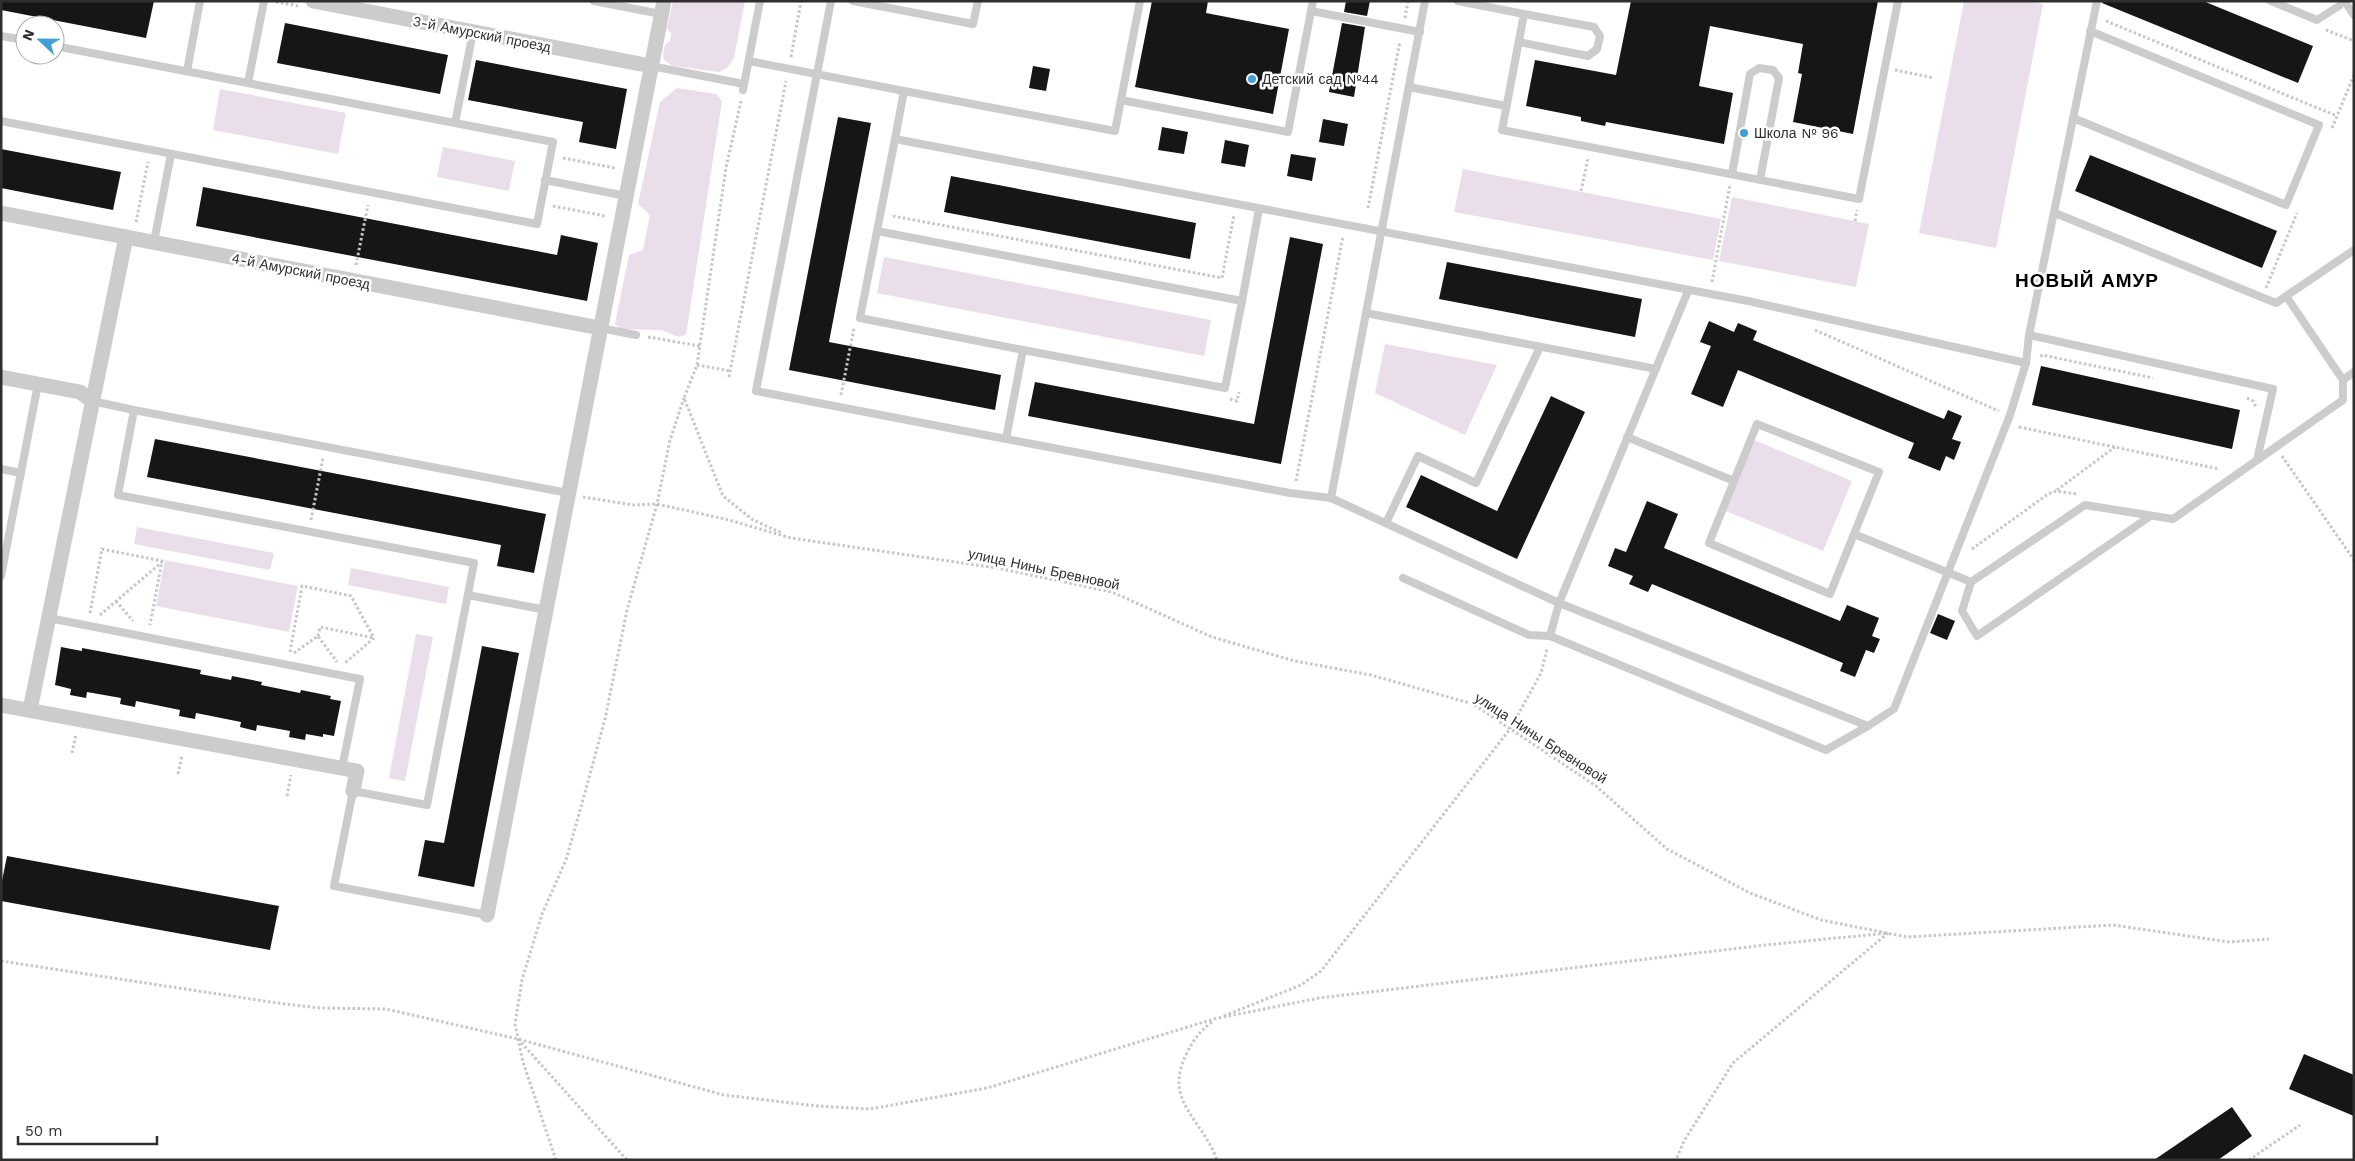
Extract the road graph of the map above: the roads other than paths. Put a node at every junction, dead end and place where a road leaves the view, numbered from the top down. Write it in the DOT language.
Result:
graph roads {
  1 [pos="200,1"];
  2 [pos="264,1"];
  3 [pos="594,1"];
  4 [pos="760,1"];
  5 [pos="831,1"];
  6 [pos="853,1"];
  7 [pos="978,1"];
  8 [pos="1140,1"];
  9 [pos="1314,1"];
  10 [pos="1426,1"];
  11 [pos="1458,1"];
  12 [pos="1898,1"];
  13 [pos="2097,1"];
  14 [pos="2272,1"];
  15 [pos="2342,3"];
  16 [pos="307,4"];
  17 [pos="662,8"];
  18 [pos="1312,12"];
  19 [pos="1524,14"];
  20 [pos="2354,15"];
  21 [pos="2090,31"];
  22 [pos="472,32"];
  23 [pos="1420,32"];
  24 [pos="1,36"];
  25 [pos="15,38"];
  26 [pos="1519,42"];
  27 [pos="65,48"];
  28 [pos="749,61"];
  29 [pos="651,66"];
  30 [pos="186,71"];
  31 [pos="817,74"];
  32 [pos="248,83"];
  33 [pos="1409,87"];
  34 [pos="904,90"];
  35 [pos="1121,100"];
  36 [pos="1506,106"];
  37 [pos="2073,118"];
  38 [pos="1,121"];
  39 [pos="455,123"];
  40 [pos="895,139"];
  41 [pos="170,156"];
  42 [pos="1732,174"];
  43 [pos="545,180"];
  44 [pos="1760,180"];
  45 [pos="626,196"];
  46 [pos="1259,209"];
  47 [pos="1,213"];
  48 [pos="2055,213"];
  49 [pos="877,231"];
  50 [pos="1382,232"];
  51 [pos="126,237"];
  52 [pos="154,237"];
  53 [pos="2354,250"];
  54 [pos="1688,291"];
  55 [pos="2286,296"];
  56 [pos="1242,301"];
  57 [pos="1366,313"];
  58 [pos="600,328"];
  59 [pos="636,335"];
  60 [pos="2029,335"];
  61 [pos="1540,346"];
  62 [pos="1023,350"];
  63 [pos="2026,363"];
  64 [pos="1656,369"];
  65 [pos="2354,372"];
  66 [pos="1,377"];
  67 [pos="2343,380"];
  68 [pos="38,384"];
  69 [pos="92,401"];
  70 [pos="134,410"];
  71 [pos="1627,438"];
  72 [pos="1006,439"];
  73 [pos="2257,460"];
  74 [pos="1,469"];
  75 [pos="21,473"];
  76 [pos="1734,481"];
  77 [pos="568,493"];
  78 [pos="1331,498"];
  79 [pos="2149,517"];
  80 [pos="1386,523"];
  81 [pos="1854,534"];
  82 [pos="1947,573"];
  83 [pos="1,576"];
  84 [pos="1403,578"];
  85 [pos="1972,582"];
  86 [pos="468,595"];
  87 [pos="1559,603"];
  88 [pos="546,610"];
  89 [pos="49,618"];
  90 [pos="1550,636"];
  91 [pos="1,705"];
  92 [pos="30,710"];
  93 [pos="1868,726"];
  94 [pos="342,768"];
  95 [pos="353,790"];
  96 [pos="487,916"];
  1 -- 30 [label="lane"];
  2 -- 32 [label="lane"];
  3 -- 17 [label="lane"];
  4 -- 28 [label="lane"];
  5 -- 31 [label="lane"];
  6 -- 7 [label="lane"];
  8 -- 35 [label="lane"];
  9 -- 18 [label="lane"];
  10 -- 23 [label="lane"];
  11 -- 19 [label="lane"];
  12 -- 44 [label="lane"];
  13 -- 21 [label="lane"];
  14 -- 15 [label="lane"];
  15 -- 20 [label="lane"];
  16 -- 22 [label="street, 3-й Амурский проезд"];
  17 -- 29 [label="street"];
  18 -- 23 [label="lane"];
  18 -- 35 [label="lane"];
  19 -- 26 [label="lane"];
  19 -- 26 [label="lane"];
  21 -- 37 [label="lane"];
  21 -- 37 [label="lane"];
  22 -- 29 [label="street, 3-й Амурский проезд"];
  22 -- 39 [label="lane"];
  23 -- 33 [label="lane"];
  24 -- 25 [label="lane"];
  26 -- 36 [label="lane"];
  27 -- 30 [label="lane"];
  28 -- 29 [label="lane"];
  28 -- 31 [label="lane"];
  29 -- 45 [label="street"];
  30 -- 32 [label="lane"];
  31 -- 34 [label="lane"];
  31 -- 72 [label="lane"];
  32 -- 39 [label="lane"];
  33 -- 36 [label="lane"];
  33 -- 50 [label="lane"];
  34 -- 35 [label="lane"];
  34 -- 40 [label="lane"];
  36 -- 42 [label="lane"];
  37 -- 48 [label="lane"];
  38 -- 41 [label="lane"];
  39 -- 43 [label="lane"];
  40 -- 46 [label="lane"];
  40 -- 49 [label="lane"];
  41 -- 43 [label="lane"];
  41 -- 52 [label="lane"];
  42 -- 44 [label="lane"];
  42 -- 44 [label="lane"];
  43 -- 45 [label="lane"];
  45 -- 58 [label="street"];
  46 -- 50 [label="lane"];
  46 -- 56 [label="lane"];
  47 -- 51 [label="street, 4-й Амурский проезд"];
  48 -- 55 [label="lane"];
  48 -- 60 [label="lane"];
  49 -- 56 [label="lane"];
  49 -- 62 [label="lane"];
  50 -- 54 [label="lane"];
  50 -- 57 [label="lane"];
  51 -- 52 [label="street, 4-й Амурский проезд"];
  51 -- 69 [label="street"];
  52 -- 58 [label="street, 4-й Амурский проезд"];
  53 -- 55 [label="lane"];
  54 -- 63 [label="lane"];
  54 -- 64 [label="lane"];
  55 -- 67 [label="lane"];
  56 -- 62 [label="lane"];
  57 -- 61 [label="lane"];
  57 -- 78 [label="lane"];
  58 -- 59 [label="lane"];
  58 -- 77 [label="street"];
  60 -- 63 [label="lane"];
  60 -- 73 [label="lane"];
  61 -- 64 [label="lane"];
  61 -- 80 [label="lane"];
  62 -- 72 [label="lane"];
  63 -- 82 [label="lane"];
  64 -- 71 [label="lane"];
  65 -- 67 [label="lane"];
  66 -- 68 [label="street"];
  67 -- 73 [label="lane"];
  68 -- 69 [label="street"];
  68 -- 75 [label="lane"];
  69 -- 70 [label="lane"];
  69 -- 89 [label="street"];
  70 -- 77 [label="lane"];
  70 -- 86 [label="lane"];
  71 -- 76 [label="lane"];
  71 -- 87 [label="lane"];
  72 -- 78 [label="lane"];
  73 -- 79 [label="lane"];
  74 -- 75 [label="lane"];
  75 -- 83 [label="lane"];
  76 -- 81 [label="lane"];
  76 -- 81 [label="lane"];
  77 -- 88 [label="street"];
  78 -- 80 [label="lane"];
  79 -- 85 [label="lane"];
  79 -- 85 [label="lane"];
  80 -- 87 [label="lane"];
  81 -- 82 [label="lane"];
  82 -- 85 [label="lane"];
  82 -- 93 [label="lane"];
  84 -- 90 [label="lane"];
  86 -- 88 [label="lane"];
  86 -- 95 [label="lane"];
  87 -- 90 [label="lane"];
  87 -- 93 [label="lane"];
  88 -- 96 [label="street"];
  89 -- 92 [label="street"];
  89 -- 94 [label="lane"];
  90 -- 93 [label="lane"];
  91 -- 92 [label="street"];
  92 -- 94 [label="street"];
  94 -- 95 [label="street"];
  95 -- 96 [label="lane"];
}
